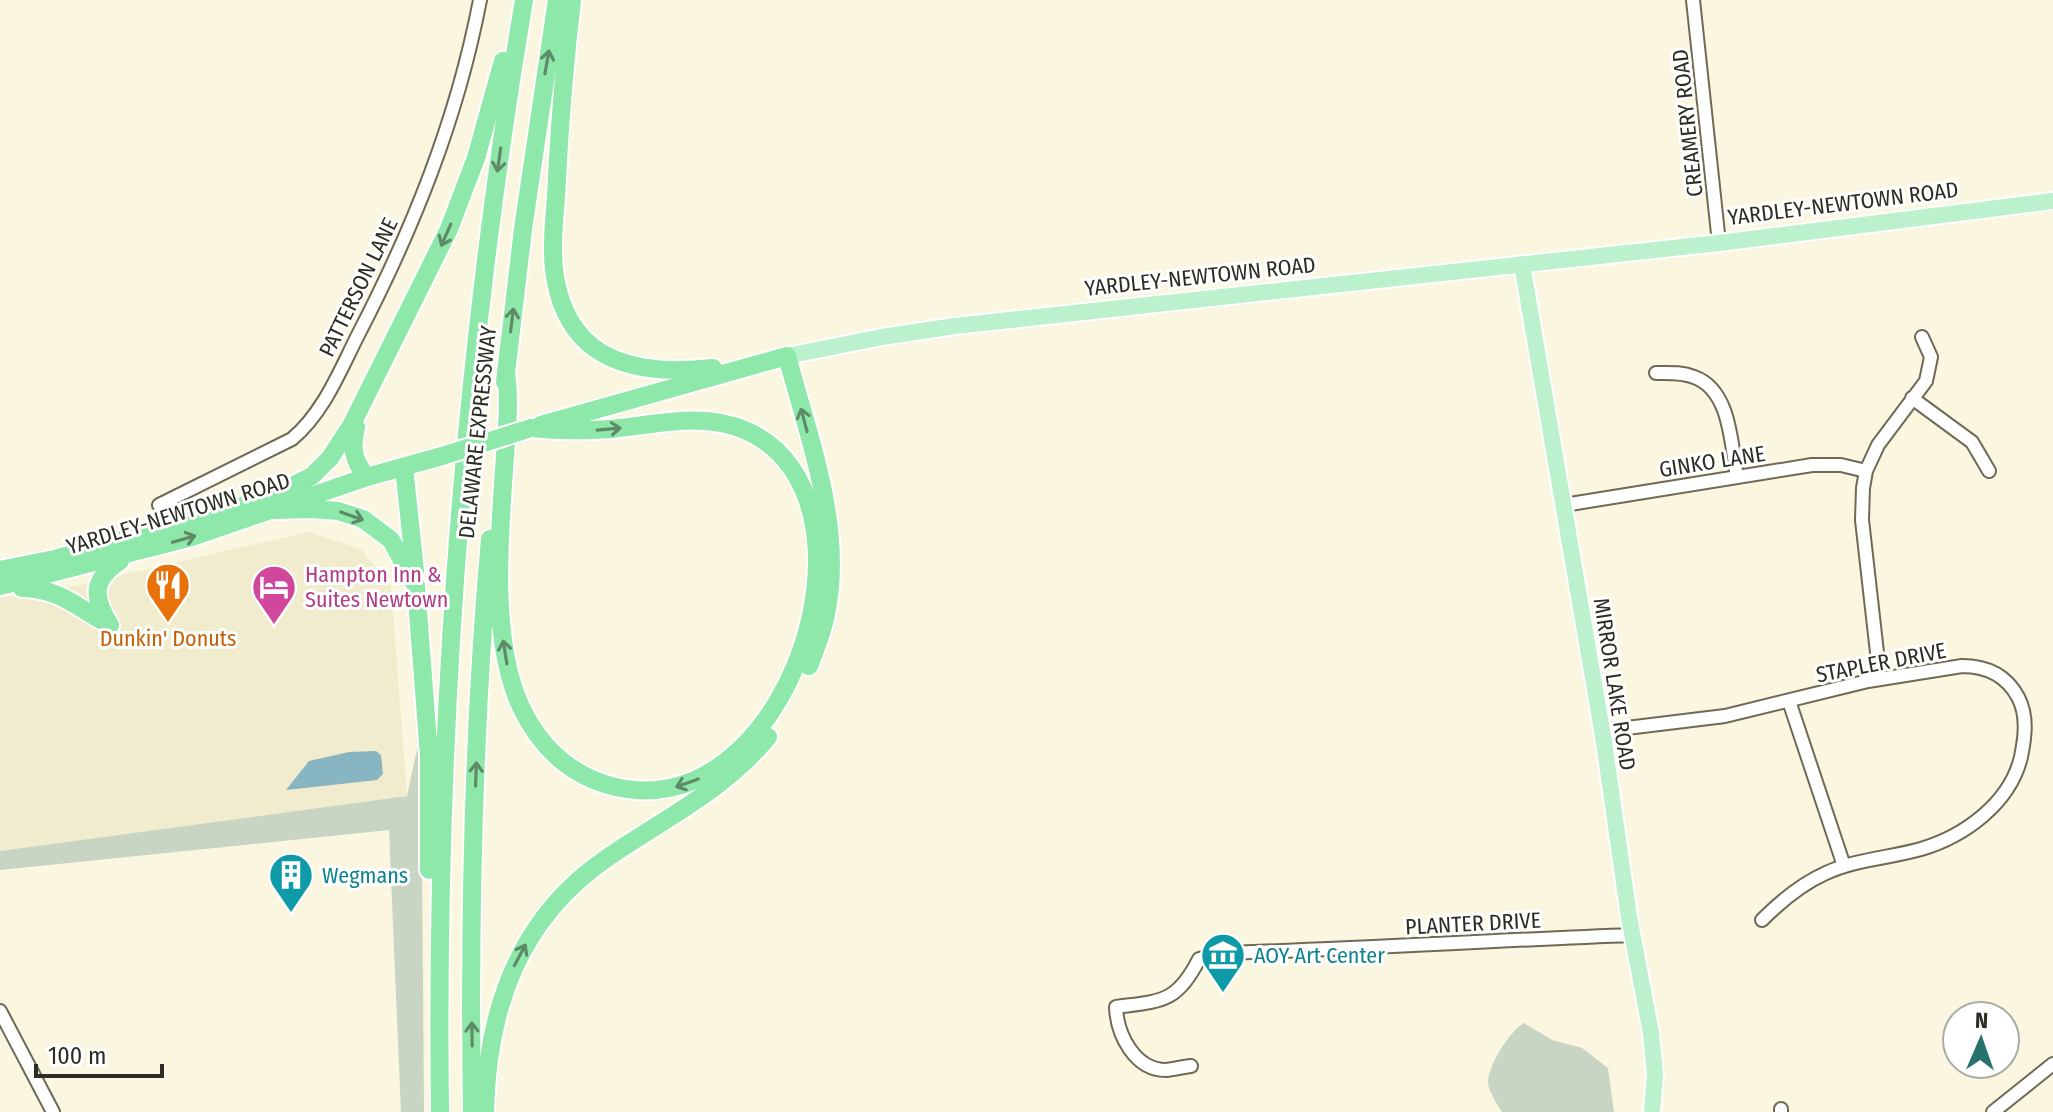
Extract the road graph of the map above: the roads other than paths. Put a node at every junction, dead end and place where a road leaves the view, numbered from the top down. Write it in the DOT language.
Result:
graph roads {
  1 [pos="480,0"];
  2 [pos="522,0"];
  3 [pos="557,0"];
  4 [pos="572,0"];
  5 [pos="1693,0"];
  6 [pos="2053,201"];
  7 [pos="1719,243"];
  8 [pos="1522,264"];
  9 [pos="1922,337"];
  10 [pos="787,356"];
  11 [pos="760,362"];
  12 [pos="506,372"];
  13 [pos="1656,373"];
  14 [pos="1912,398"];
  15 [pos="358,412"];
  16 [pos="531,428"];
  17 [pos="404,467"];
  18 [pos="1866,471"];
  19 [pos="1989,471"];
  20 [pos="367,477"];
  21 [pos="1737,477"];
  22 [pos="272,504"];
  23 [pos="159,505"];
  24 [pos="1564,505"];
  25 [pos="132,554"];
  26 [pos="0,570"];
  27 [pos="416,586"];
  28 [pos="0,589"];
  29 [pos="1880,679"];
  30 [pos="1789,701"];
  31 [pos="1602,731"];
  32 [pos="1844,866"];
  33 [pos="1762,920"];
  34 [pos="1633,935"];
  35 [pos="0,1011"];
  36 [pos="439,1038"];
  37 [pos="2053,1064"];
  38 [pos="1191,1066"];
  39 [pos="53,1112"];
  40 [pos="440,1112"];
  41 [pos="472,1112"];
  42 [pos="485,1112"];
  43 [pos="1652,1112"];
  44 [pos="1993,1112"];
  1 -- 23 [label="street, PATTERSON LANE"];
  2 -- 15 [label="highway, one-way"];
  2 -- 36 [label="highway, DELAWARE EXPRESSWAY, one-way"];
  12 -- 3 [label="highway, DELAWARE EXPRESSWAY, one-way"];
  4 -- 11 [label="highway"];
  5 -- 7 [label="street, CREAMERY ROAD"];
  6 -- 7 [label="main road, YARDLEY-NEWTOWN ROAD"];
  7 -- 8 [label="main road, YARDLEY-NEWTOWN ROAD"];
  8 -- 10 [label="main road, YARDLEY-NEWTOWN ROAD"];
  8 -- 24 [label="main road, MIRROR LAKE ROAD"];
  9 -- 14 [label="street"];
  10 -- 11 [label="highway, YARDLEY-NEWTOWN ROAD"];
  42 -- 10 [label="highway, one-way"];
  11 -- 16 [label="highway, YARDLEY-NEWTOWN ROAD"];
  16 -- 12 [label="highway, one-way"];
  41 -- 12 [label="highway, DELAWARE EXPRESSWAY, one-way"];
  13 -- 21 [label="street"];
  14 -- 18 [label="street"];
  14 -- 19 [label="street"];
  15 -- 20 [label="highway"];
  15 -- 22 [label="highway"];
  16 -- 17 [label="highway, YARDLEY-NEWTOWN ROAD, bridge"];
  17 -- 20 [label="highway, YARDLEY-NEWTOWN ROAD"];
  17 -- 27 [label="highway"];
  18 -- 21 [label="street, GINKO LANE"];
  18 -- 29 [label="street"];
  20 -- 22 [label="highway, YARDLEY-NEWTOWN ROAD"];
  21 -- 24 [label="street, GINKO LANE"];
  25 -- 22 [label="highway, YARDLEY-NEWTOWN ROAD, one-way"];
  22 -- 26 [label="highway, YARDLEY-NEWTOWN ROAD"];
  22 -- 27 [label="highway, one-way"];
  24 -- 31 [label="main road, MIRROR LAKE ROAD"];
  25 -- 28 [label="highway, YARDLEY-NEWTOWN ROAD"];
  25 -- 28 [label="highway"];
  27 -- 36 [label="highway"];
  29 -- 30 [label="street, STAPLER DRIVE"];
  29 -- 32 [label="street, STAPLER DRIVE"];
  30 -- 31 [label="street, STAPLER DRIVE"];
  30 -- 32 [label="street"];
  31 -- 34 [label="main road, MIRROR LAKE ROAD"];
  32 -- 33 [label="street, STAPLER DRIVE"];
  34 -- 38 [label="street, PLANTER DRIVE"];
  34 -- 43 [label="main road, MIRROR LAKE ROAD"];
  35 -- 39 [label="street"];
  36 -- 40 [label="highway, DELAWARE EXPRESSWAY"];
  37 -- 44 [label="street"];
}
